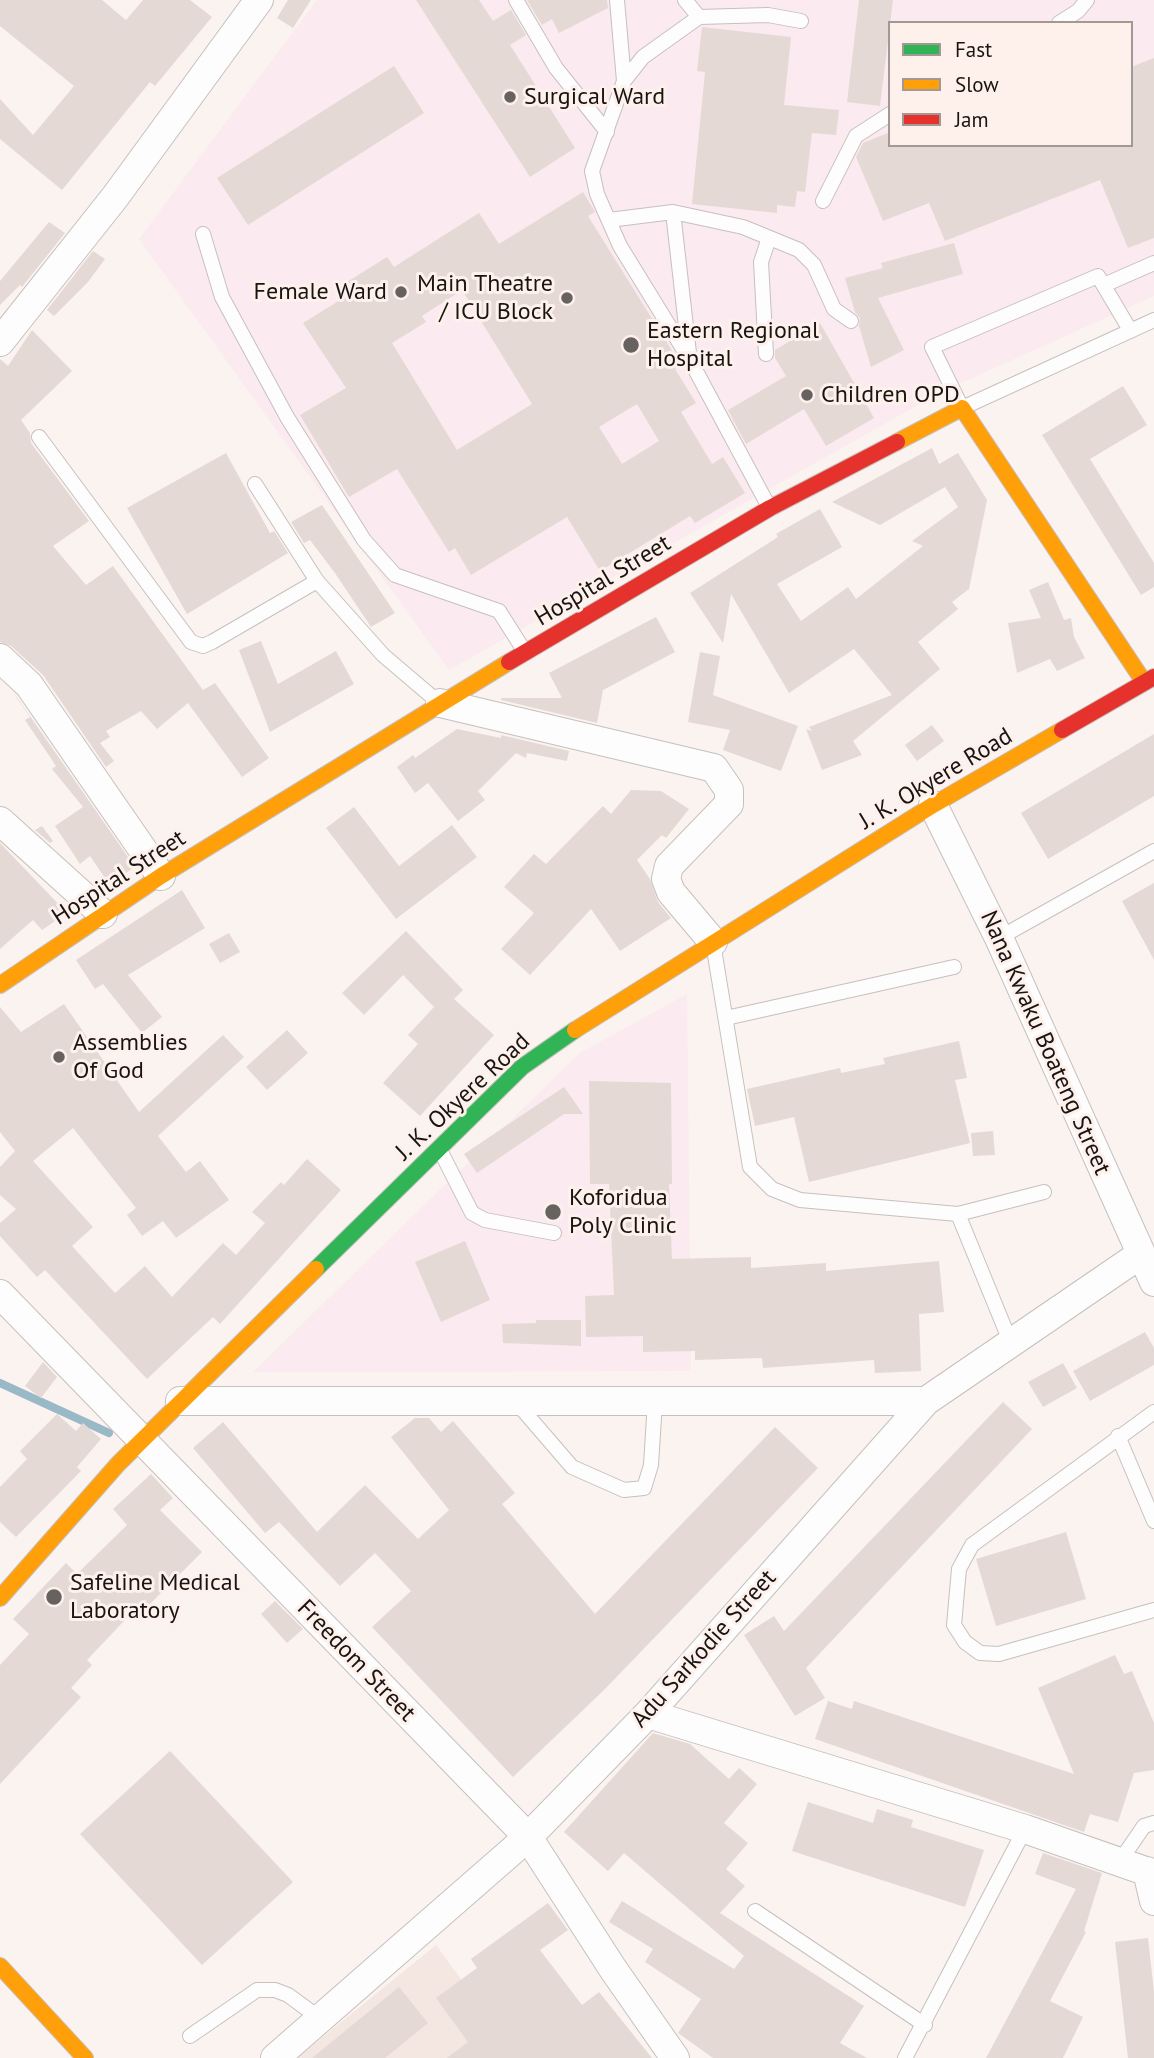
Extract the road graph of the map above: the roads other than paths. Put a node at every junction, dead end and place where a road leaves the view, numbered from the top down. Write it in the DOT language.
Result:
graph roads {
  1 [pos="259,0"];
  2 [pos="516,0"];
  3 [pos="617,0"];
  4 [pos="685,0"];
  5 [pos="1087,0"];
  6 [pos="699,17"];
  7 [pos="802,20"];
  8 [pos="1062,21"];
  9 [pos="624,81"];
  10 [pos="888,115"];
  11 [pos="607,132"];
  12 [pos="823,201"];
  13 [pos="673,212"];
  14 [pos="609,220"];
  15 [pos="203,234"];
  16 [pos="769,238"];
  17 [pos="1154,263"];
  18 [pos="1104,285"];
  19 [pos="1154,320"];
  20 [pos="851,321"];
  21 [pos="1130,330"];
  22 [pos="0,342"];
  23 [pos="766,354"];
  24 [pos="690,360"];
  25 [pos="962,408"];
  26 [pos="39,437"];
  27 [pos="255,484"];
  28 [pos="770,508"];
  29 [pos="317,581"];
  30 [pos="526,653"];
  31 [pos="0,658"];
  32 [pos="1149,680"];
  33 [pos="440,703"];
  34 [pos="933,805"];
  35 [pos="0,821"];
  36 [pos="1154,851"];
  37 [pos="161,876"];
  38 [pos="103,914"];
  39 [pos="999,938"];
  40 [pos="713,942"];
  41 [pos="954,967"];
  42 [pos="0,985"];
  43 [pos="726,1018"];
  44 [pos="439,1148"];
  45 [pos="1044,1192"];
  46 [pos="958,1214"];
  47 [pos="554,1233"];
  48 [pos="1141,1254"];
  49 [pos="1154,1282"];
  50 [pos="0,1294"];
  51 [pos="1010,1340"];
  52 [pos="180,1401"];
  53 [pos="515,1401"];
  54 [pos="655,1401"];
  55 [pos="926,1401"];
  56 [pos="1154,1412"];
  57 [pos="1118,1436"];
  58 [pos="141,1441"];
  59 [pos="1154,1521"];
  60 [pos="0,1598"];
  61 [pos="1154,1610"];
  62 [pos="648,1714"];
  63 [pos="1154,1823"];
  64 [pos="1025,1829"];
  65 [pos="528,1837"];
  66 [pos="1121,1861"];
  67 [pos="1151,1872"];
  68 [pos="1154,1900"];
  69 [pos="755,1911"];
  70 [pos="0,1966"];
  71 [pos="322,2020"];
  72 [pos="925,2025"];
  73 [pos="190,2036"];
  74 [pos="85,2058"];
  75 [pos="275,2058"];
  76 [pos="675,2058"];
  77 [pos="905,2058"];
  1 -- 22 [label="street"];
  2 -- 11 [label="lane"];
  3 -- 9 [label="lane"];
  4 -- 6 [label="lane"];
  5 -- 8 [label="lane"];
  6 -- 7 [label="lane"];
  6 -- 9 [label="lane"];
  9 -- 11 [label="lane"];
  10 -- 12 [label="lane"];
  11 -- 14 [label="lane"];
  13 -- 14 [label="lane"];
  13 -- 16 [label="lane"];
  13 -- 24 [label="lane"];
  14 -- 24 [label="lane"];
  15 -- 30 [label="lane"];
  16 -- 20 [label="lane"];
  16 -- 23 [label="lane"];
  17 -- 18 [label="lane"];
  18 -- 21 [label="lane"];
  18 -- 25 [label="lane"];
  19 -- 21 [label="lane"];
  21 -- 25 [label="lane"];
  24 -- 28 [label="lane"];
  25 -- 28 [label="main road, Hospital Street"];
  25 -- 32 [label="main road"];
  26 -- 29 [label="lane"];
  27 -- 29 [label="lane"];
  28 -- 30 [label="main road, Hospital Street"];
  29 -- 33 [label="lane"];
  30 -- 33 [label="main road, Hospital Street"];
  31 -- 37 [label="street"];
  32 -- 34 [label="main road, J. K. Okyere Road"];
  33 -- 37 [label="main road, Hospital Street"];
  33 -- 40 [label="street"];
  34 -- 39 [label="street, Nana Kwaku Boateng Street"];
  34 -- 40 [label="main road, J. K. Okyere Road"];
  35 -- 38 [label="street"];
  36 -- 39 [label="lane"];
  37 -- 38 [label="main road, Hospital Street"];
  38 -- 42 [label="main road, Hospital Street"];
  39 -- 48 [label="street, Nana Kwaku Boateng Street"];
  40 -- 43 [label="lane"];
  40 -- 44 [label="main road, J. K. Okyere Road"];
  41 -- 43 [label="lane"];
  43 -- 46 [label="lane"];
  44 -- 47 [label="lane"];
  44 -- 52 [label="main road, J. K. Okyere Road"];
  45 -- 46 [label="lane"];
  46 -- 51 [label="lane"];
  48 -- 49 [label="street, Nana Kwaku Boateng Street"];
  48 -- 51 [label="street, Adu Sarkodie Street"];
  50 -- 58 [label="street, Freedom Street"];
  51 -- 55 [label="street, Adu Sarkodie Street"];
  52 -- 53 [label="street"];
  52 -- 58 [label="main road, J. K. Okyere Road"];
  53 -- 54 [label="street"];
  53 -- 54 [label="lane"];
  54 -- 55 [label="street"];
  55 -- 62 [label="street, Adu Sarkodie Street"];
  56 -- 57 [label="lane"];
  57 -- 59 [label="lane"];
  57 -- 61 [label="lane"];
  58 -- 60 [label="main road, J. K. Okyere Road"];
  58 -- 65 [label="street, Freedom Street"];
  62 -- 64 [label="street"];
  62 -- 65 [label="street, Adu Sarkodie Street"];
  63 -- 66 [label="lane"];
  64 -- 66 [label="street"];
  64 -- 72 [label="lane"];
  65 -- 71 [label="street, Adu Sarkodie Street"];
  65 -- 76 [label="street, Freedom Street"];
  66 -- 67 [label="street"];
  67 -- 68 [label="street"];
  69 -- 72 [label="lane"];
  70 -- 74 [label="main road"];
  71 -- 73 [label="lane"];
  71 -- 75 [label="street, Adu Sarkodie Street"];
  72 -- 77 [label="lane"];
}
